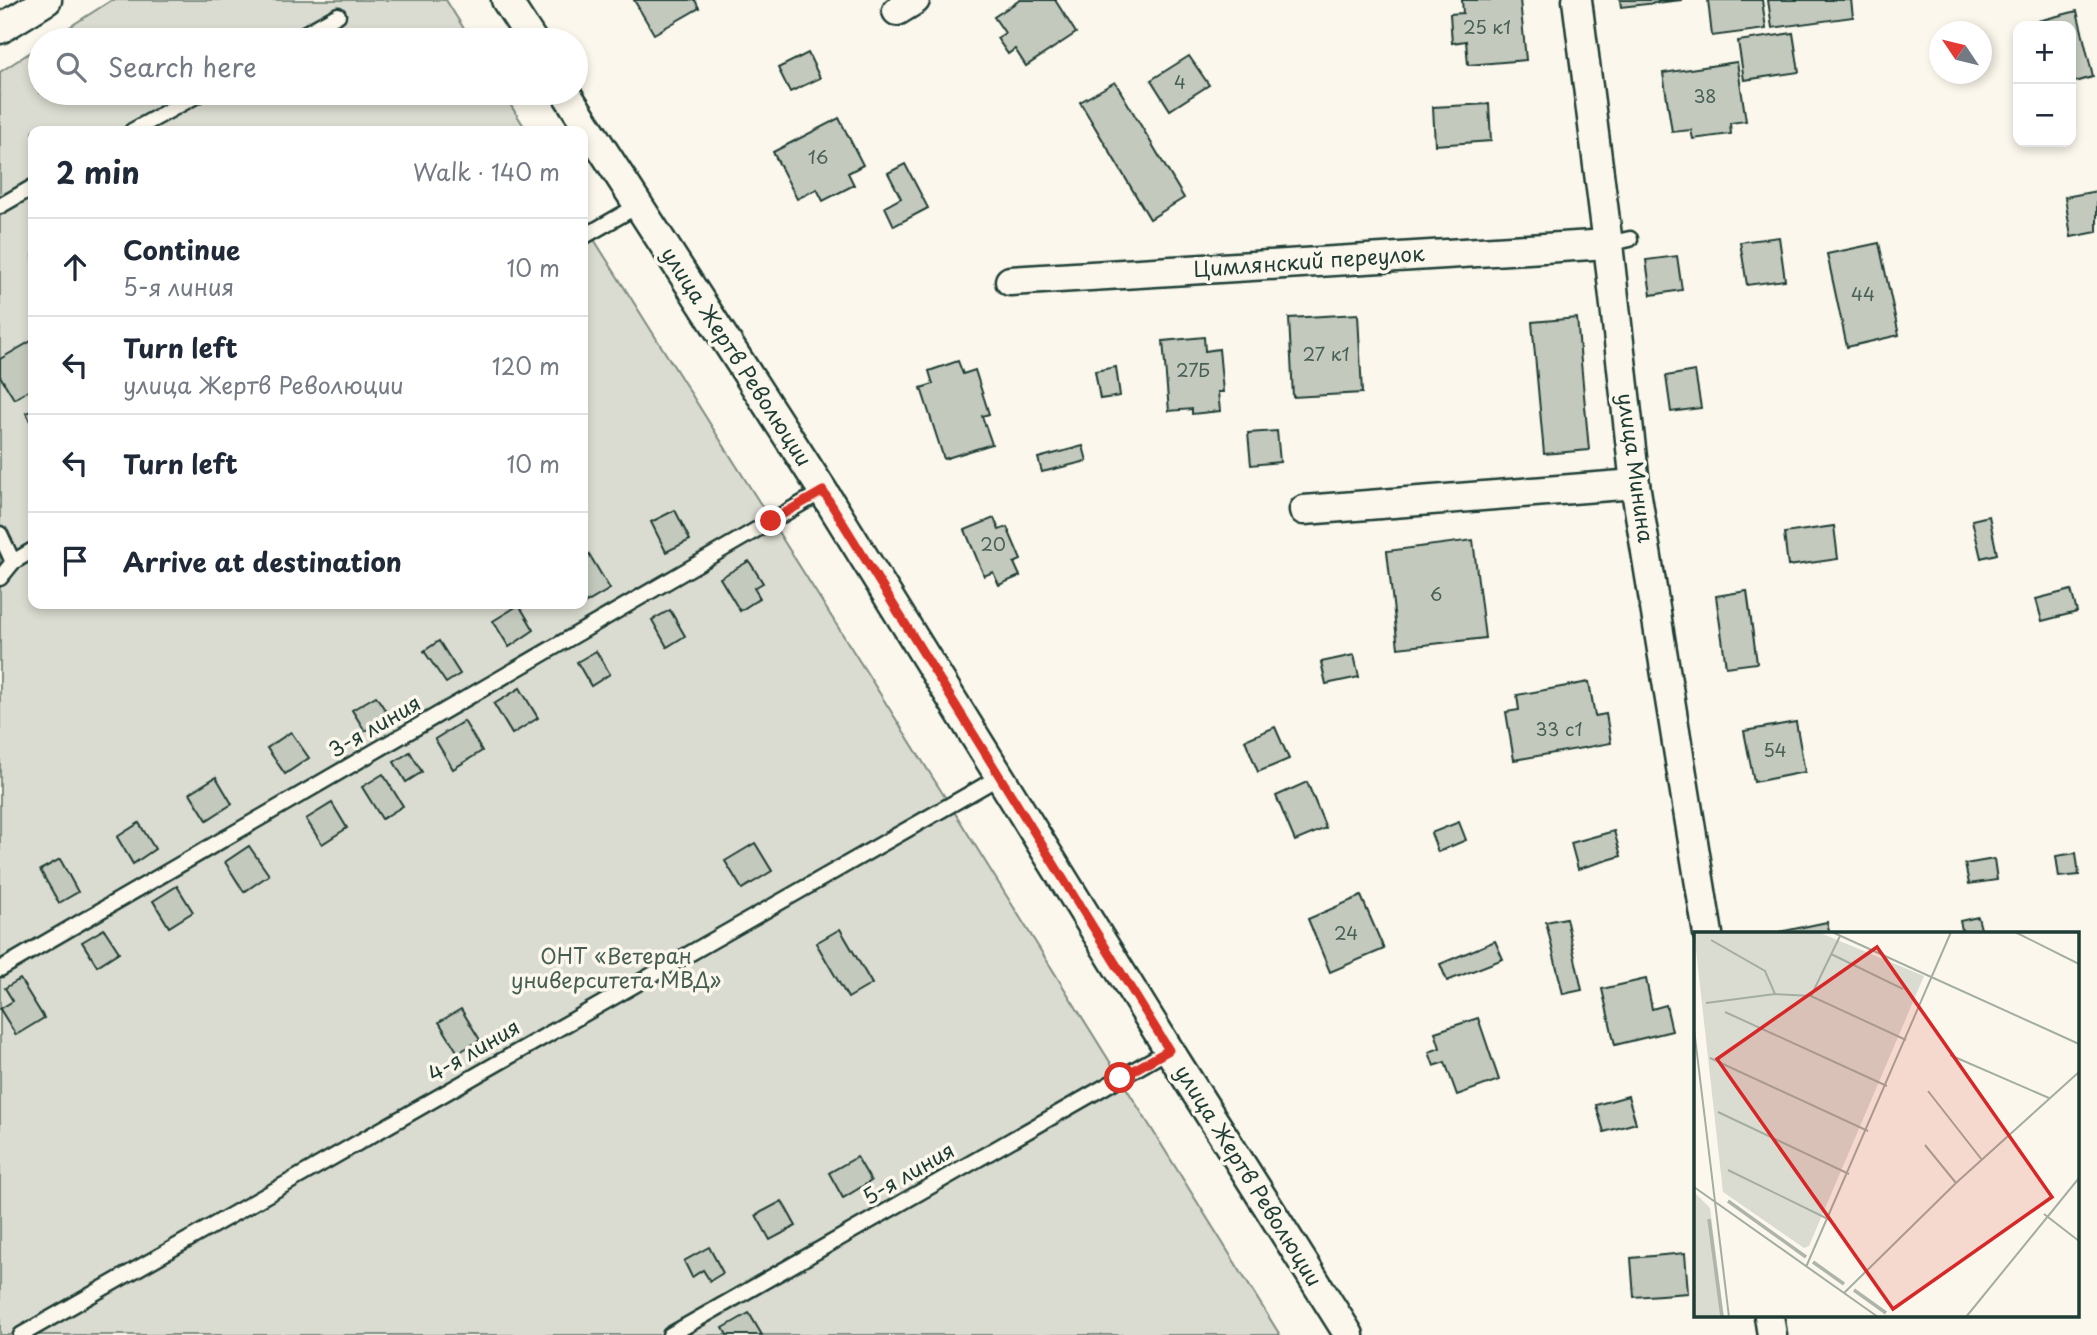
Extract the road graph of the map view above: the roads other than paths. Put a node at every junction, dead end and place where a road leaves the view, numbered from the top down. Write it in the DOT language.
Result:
graph roads {
  1 [pos="47,0"];
  2 [pos="506,0"];
  3 [pos="1577,0"];
  4 [pos="338,15"];
  5 [pos="315,28"];
  6 [pos="524,28"];
  7 [pos="0,29"];
  8 [pos="179,105"];
  9 [pos="574,105"];
  10 [pos="141,126"];
  11 [pos="588,126"];
  12 [pos="588,127"];
  13 [pos="28,190"];
  14 [pos="639,205"];
  15 [pos="0,206"];
  16 [pos="588,234"];
  17 [pos="1619,241"];
  18 [pos="1010,281"];
  19 [pos="1635,484"];
  20 [pos="823,491"];
  21 [pos="1304,510"];
  22 [pos="0,534"];
  23 [pos="28,554"];
  24 [pos="13,562"];
  25 [pos="0,578"];
  26 [pos="1001,776"];
  27 [pos="1708,932"];
  28 [pos="0,969"];
  29 [pos="1169,1050"];
  30 [pos="21,1335"];
  31 [pos="670,1335"];
  32 [pos="1349,1335"];
  1 -- 7 [label="street"];
  2 -- 6 [label="street"];
  3 -- 17 [label="street, улица Минина"];
  4 -- 5 [label="lane"];
  8 -- 10 [label="lane"];
  9 -- 11 [label="street, улица Жертв Революции"];
  12 -- 14 [label="street, улица Жертв Революции"];
  13 -- 15 [label="lane"];
  14 -- 16 [label="lane"];
  14 -- 20 [label="street, улица Жертв Революции"];
  17 -- 18 [label="street, Цимлянский переулок"];
  17 -- 19 [label="street, улица Минина"];
  19 -- 21 [label="street"];
  19 -- 27 [label="street, улица Минина"];
  20 -- 26 [label="street, улица Жертв Революции"];
  20 -- 28 [label="lane, 3-я линия"];
  22 -- 24 [label="lane"];
  23 -- 24 [label="lane"];
  24 -- 25 [label="lane"];
  26 -- 29 [label="street, улица Жертв Революции"];
  26 -- 30 [label="lane, 4-я линия"];
  29 -- 31 [label="lane, 5-я линия"];
  29 -- 32 [label="street, улица Жертв Революции"];
}
